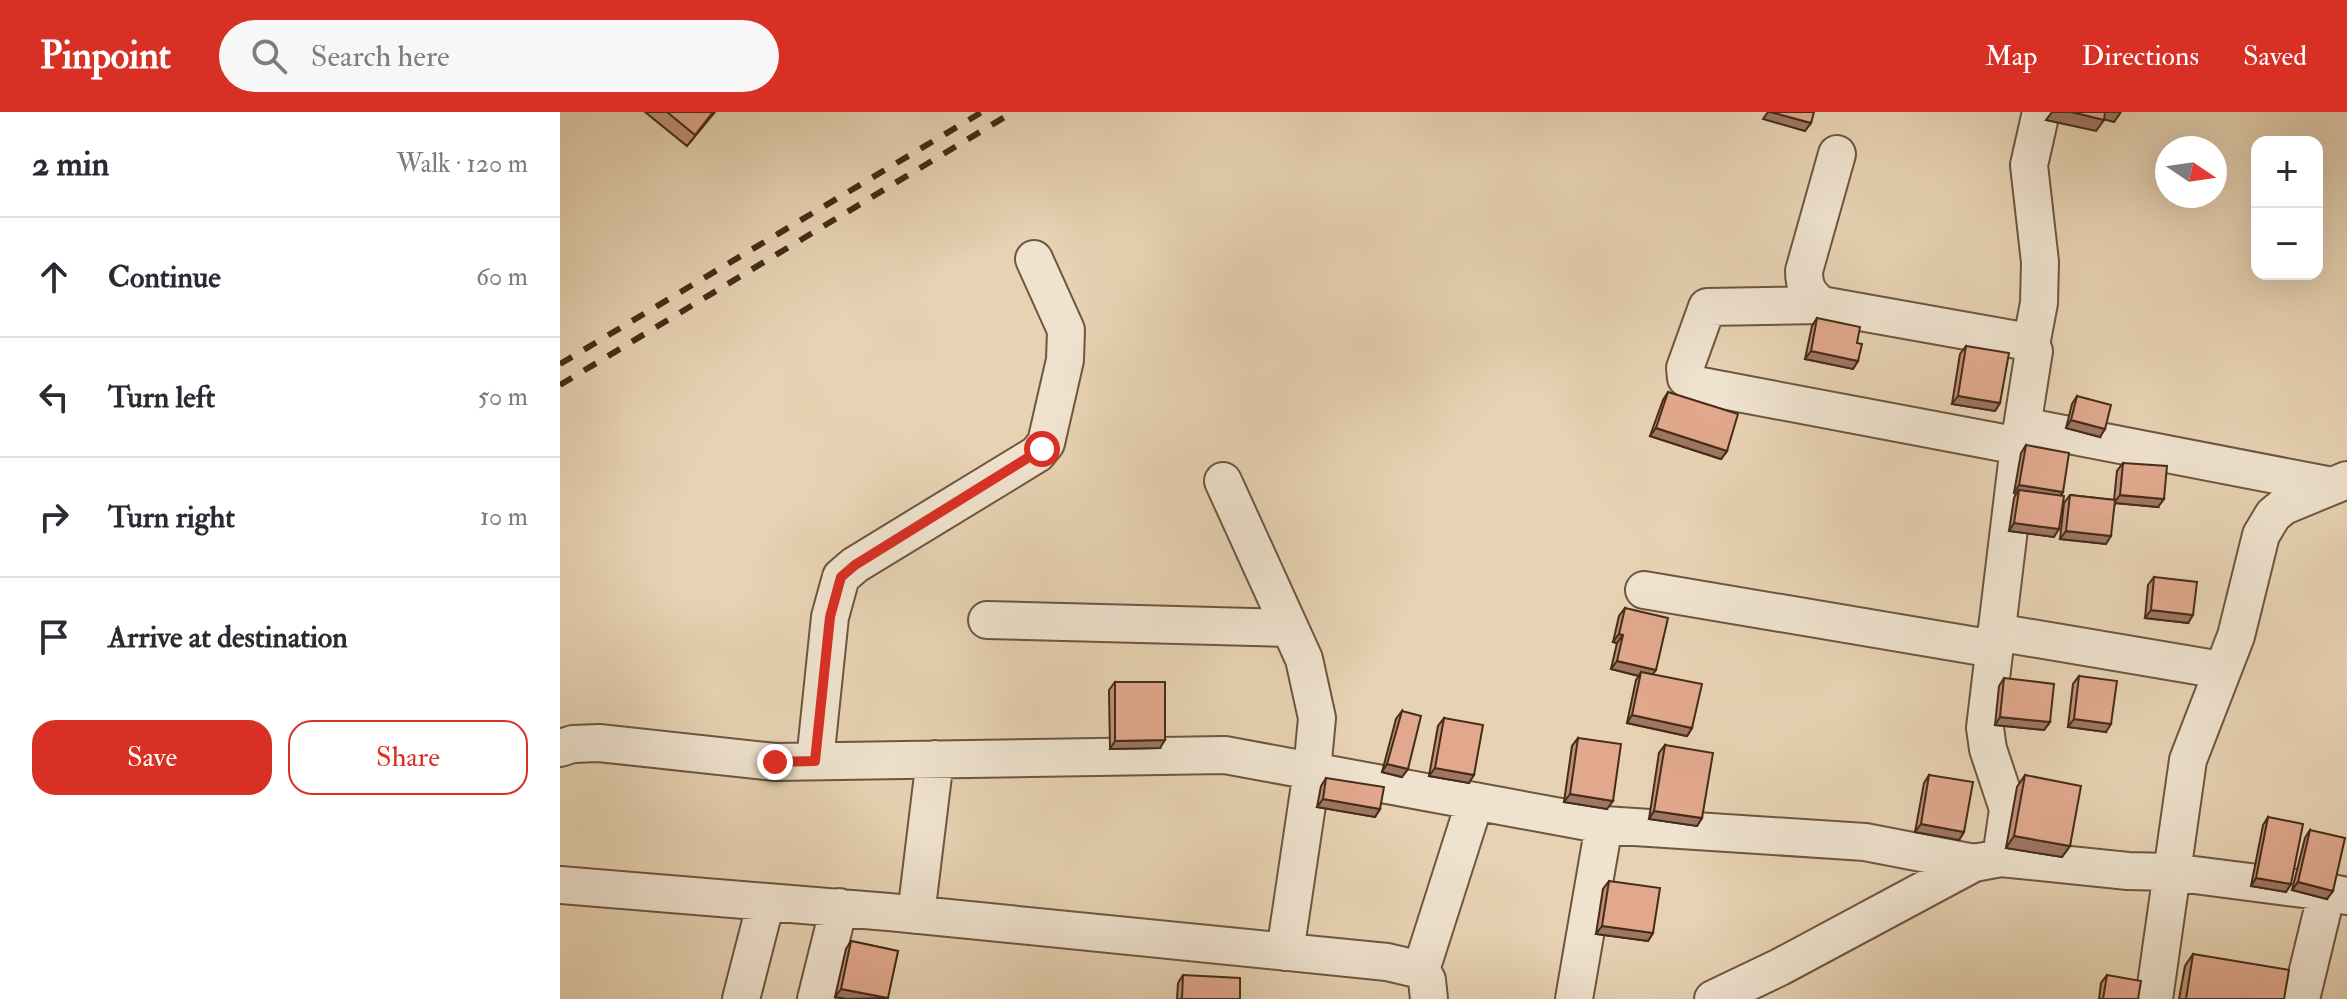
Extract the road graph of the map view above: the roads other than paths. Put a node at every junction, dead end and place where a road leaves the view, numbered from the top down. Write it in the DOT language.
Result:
graph roads {
  1 [pos="2041,112"];
  2 [pos="1837,154"];
  3 [pos="1034,259"];
  4 [pos="1821,305"];
  5 [pos="2031,345"];
  6 [pos="2020,436"];
  7 [pos="1223,481"];
  8 [pos="2339,483"];
  9 [pos="1644,590"];
  10 [pos="987,620"];
  11 [pos="1290,628"];
  12 [pos="1995,640"];
  13 [pos="2221,670"];
  14 [pos="560,748"];
  15 [pos="935,759"];
  16 [pos="815,761"];
  17 [pos="1312,771"];
  18 [pos="1475,801"];
  19 [pos="1604,825"];
  20 [pos="1988,861"];
  21 [pos="2171,872"];
  22 [pos="560,885"];
  23 [pos="2337,894"];
  24 [pos="766,902"];
  25 [pos="839,907"];
  26 [pos="916,915"];
  27 [pos="1285,952"];
  28 [pos="1425,985"];
  29 [pos="741,999"];
  30 [pos="816,999"];
  31 [pos="1574,999"];
  32 [pos="1713,999"];
  33 [pos="2154,999"];
  34 [pos="2301,999"];
  1 -- 5 [label="street"];
  2 -- 4 [label="street"];
  3 -- 16 [label="street"];
  4 -- 5 [label="street"];
  4 -- 6 [label="street"];
  5 -- 6 [label="street"];
  6 -- 8 [label="street"];
  6 -- 12 [label="street"];
  7 -- 11 [label="street"];
  8 -- 13 [label="street"];
  9 -- 12 [label="street"];
  10 -- 11 [label="street"];
  11 -- 17 [label="street"];
  12 -- 13 [label="street"];
  12 -- 20 [label="street"];
  13 -- 21 [label="street"];
  14 -- 16 [label="street"];
  15 -- 16 [label="street"];
  15 -- 17 [label="street"];
  15 -- 26 [label="street"];
  17 -- 18 [label="street"];
  17 -- 27 [label="street"];
  18 -- 19 [label="street"];
  18 -- 28 [label="street"];
  19 -- 20 [label="street"];
  19 -- 31 [label="street"];
  20 -- 21 [label="street"];
  20 -- 32 [label="street"];
  21 -- 23 [label="street"];
  21 -- 33 [label="street"];
  22 -- 24 [label="street"];
  23 -- 34 [label="street"];
  24 -- 25 [label="street"];
  24 -- 29 [label="street"];
  25 -- 26 [label="street"];
  25 -- 30 [label="street"];
  26 -- 27 [label="street"];
  27 -- 28 [label="street"];
}
